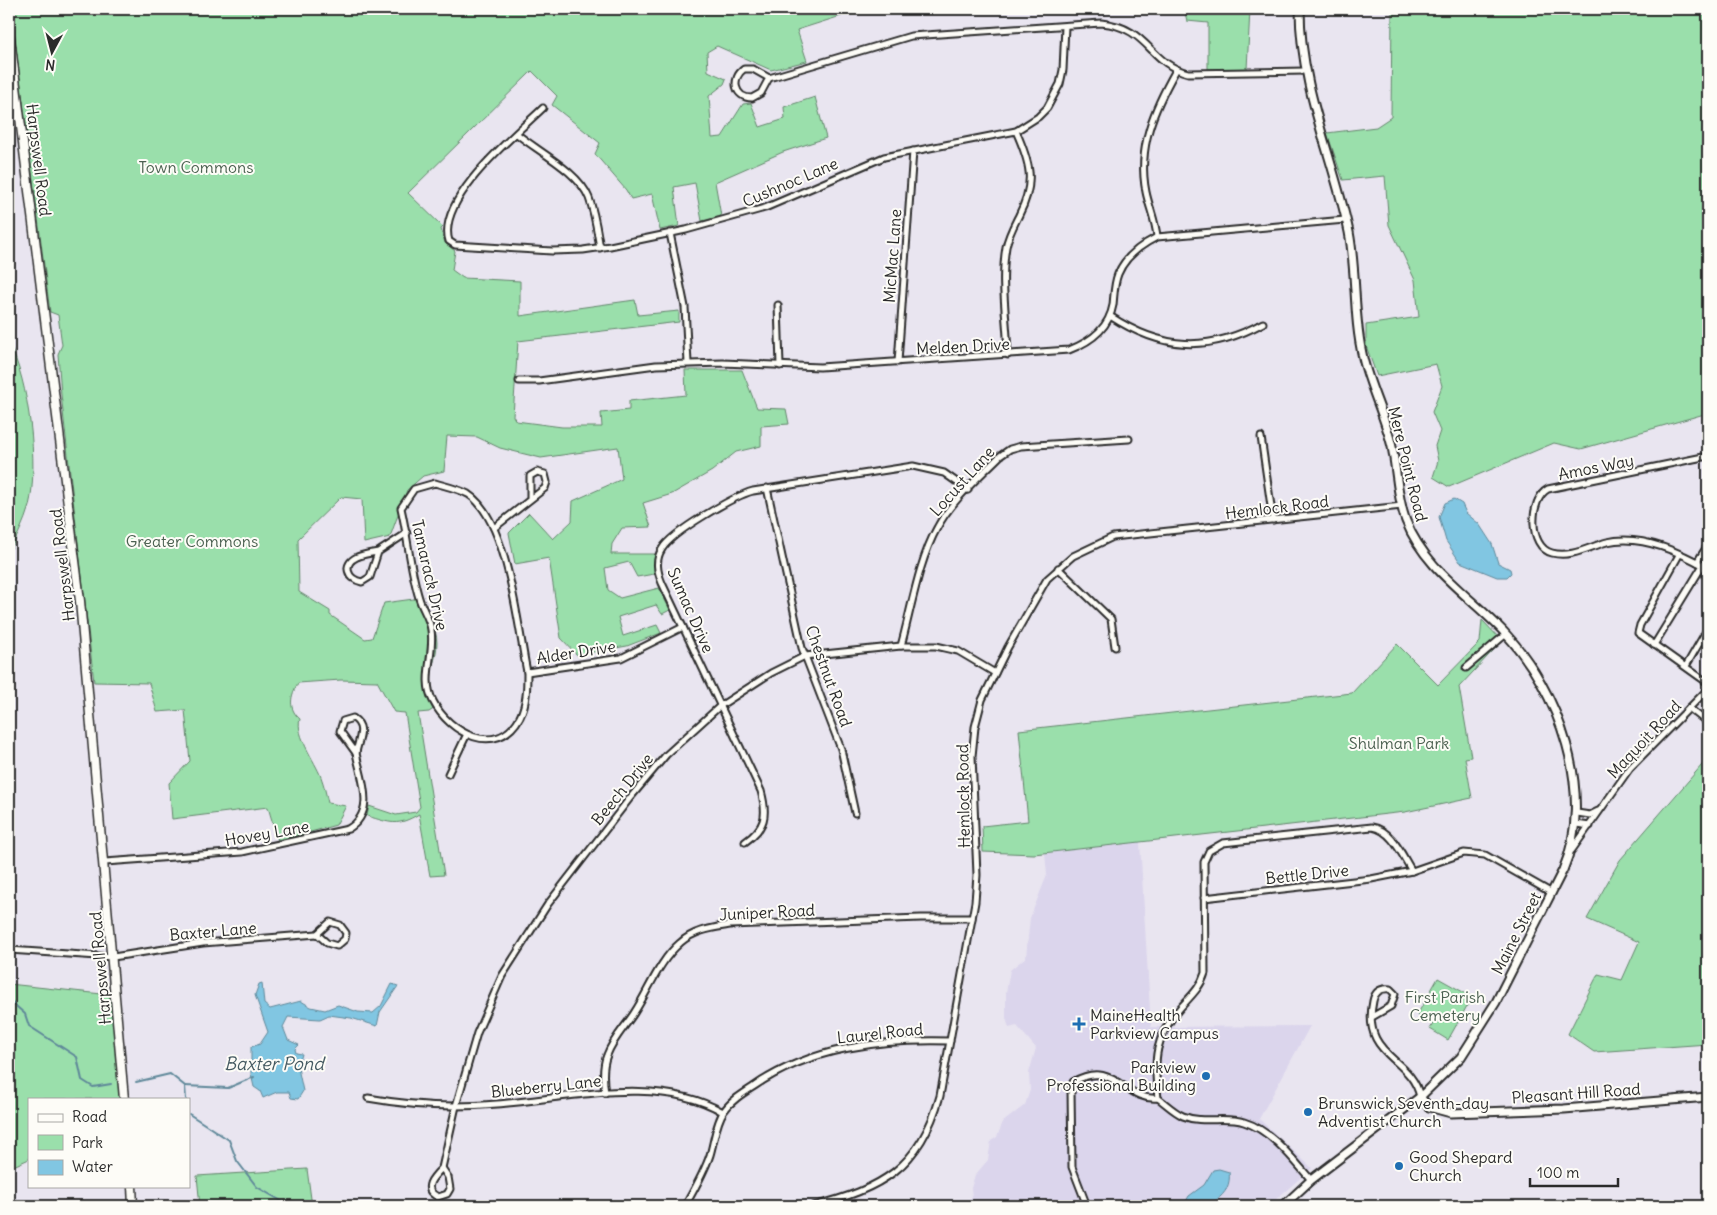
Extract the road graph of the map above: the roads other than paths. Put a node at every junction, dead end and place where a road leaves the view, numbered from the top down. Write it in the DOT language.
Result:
graph roads {
  1 [pos="1300,9"];
  2 [pos="1065,26"];
  3 [pos="9,30"];
  4 [pos="1176,70"];
  5 [pos="1305,71"];
  6 [pos="769,78"];
  7 [pos="543,108"];
  8 [pos="1016,131"];
  9 [pos="517,134"];
  10 [pos="913,151"];
  11 [pos="1345,220"];
  12 [pos="670,233"];
  13 [pos="1157,238"];
  14 [pos="600,248"];
  15 [pos="778,305"];
  16 [pos="1110,316"];
  17 [pos="1263,322"];
  18 [pos="1008,355"];
  19 [pos="898,362"];
  20 [pos="688,363"];
  21 [pos="780,366"];
  22 [pos="519,381"];
  23 [pos="1261,437"];
  24 [pos="1128,439"];
  25 [pos="1708,456"];
  26 [pos="767,488"];
  27 [pos="968,490"];
  28 [pos="530,498"];
  29 [pos="1402,506"];
  30 [pos="1273,520"];
  31 [pos="494,528"];
  32 [pos="407,533"];
  33 [pos="1708,545"];
  34 [pos="378,552"];
  35 [pos="1679,555"];
  36 [pos="1696,562"];
  37 [pos="1706,567"];
  38 [pos="1058,568"];
  39 [pos="682,627"];
  40 [pos="1708,628"];
  41 [pos="1506,634"];
  42 [pos="1654,645"];
  43 [pos="901,646"];
  44 [pos="1115,647"];
  45 [pos="805,656"];
  46 [pos="1686,666"];
  47 [pos="1466,668"];
  48 [pos="527,672"];
  49 [pos="995,673"];
  50 [pos="1708,683"];
  51 [pos="1708,689"];
  52 [pos="720,706"];
  53 [pos="1689,708"];
  54 [pos="1708,723"];
  55 [pos="466,736"];
  56 [pos="356,753"];
  57 [pos="448,774"];
  58 [pos="1600,809"];
  59 [pos="856,813"];
  60 [pos="1577,813"];
  61 [pos="1576,824"];
  62 [pos="1590,826"];
  63 [pos="745,842"];
  64 [pos="1572,850"];
  65 [pos="105,862"];
  66 [pos="1412,871"];
  67 [pos="1552,893"];
  68 [pos="1204,898"];
  69 [pos="972,918"];
  70 [pos="317,934"];
  71 [pos="9,950"];
  72 [pos="112,957"];
  73 [pos="1372,1017"];
  74 [pos="950,1041"];
  75 [pos="605,1093"];
  76 [pos="1420,1097"];
  77 [pos="1708,1097"];
  78 [pos="124,1098"];
  79 [pos="368,1098"];
  80 [pos="1158,1098"];
  81 [pos="456,1106"];
  82 [pos="723,1112"];
  83 [pos="442,1168"];
  84 [pos="1311,1180"];
  85 [pos="132,1188"];
  86 [pos="133,1206"];
  87 [pos="685,1206"];
  88 [pos="813,1206"];
  89 [pos="1087,1206"];
  90 [pos="1283,1206"];
  1 -- 5 [label="street, Mere Point Road"];
  2 -- 4 [label="street"];
  2 -- 6 [label="street"];
  2 -- 8 [label="street, Cushnoc Lane"];
  3 -- 65 [label="main road, Harpswell Road"];
  4 -- 5 [label="street"];
  4 -- 13 [label="street"];
  5 -- 11 [label="street, Mere Point Road"];
  6 -- 6 [label="street"];
  7 -- 9 [label="street"];
  8 -- 10 [label="street, Cushnoc Lane"];
  8 -- 18 [label="street"];
  9 -- 14 [label="street"];
  9 -- 14 [label="street, Cushnoc Lane"];
  10 -- 12 [label="street, Cushnoc Lane"];
  10 -- 19 [label="street, MicMac Lane"];
  11 -- 13 [label="street, Melden Drive"];
  11 -- 29 [label="street, Mere Point Road"];
  12 -- 14 [label="street, Cushnoc Lane"];
  12 -- 20 [label="street"];
  13 -- 16 [label="street, Melden Drive"];
  15 -- 21 [label="street"];
  16 -- 17 [label="street"];
  16 -- 18 [label="street, Melden Drive"];
  18 -- 19 [label="street, Melden Drive"];
  19 -- 21 [label="street, Melden Drive"];
  20 -- 21 [label="street, Melden Drive"];
  20 -- 22 [label="street, Melden Drive"];
  23 -- 30 [label="street"];
  24 -- 27 [label="street, Locust Lane"];
  25 -- 35 [label="street, Amos Way"];
  26 -- 27 [label="street, Sumac Drive"];
  26 -- 39 [label="street, Sumac Drive"];
  26 -- 45 [label="street, Chestnut Road"];
  27 -- 43 [label="street, Locust Lane"];
  28 -- 28 [label="street"];
  28 -- 31 [label="street"];
  29 -- 30 [label="street, Hemlock Road"];
  29 -- 41 [label="street, Mere Point Road"];
  30 -- 38 [label="street, Hemlock Road"];
  31 -- 32 [label="street, Tamarack Drive"];
  31 -- 48 [label="street, Tamarack Drive"];
  32 -- 34 [label="street"];
  32 -- 55 [label="street, Tamarack Drive"];
  33 -- 36 [label="street"];
  34 -- 34 [label="street"];
  35 -- 36 [label="street, Amos Way"];
  35 -- 42 [label="street"];
  36 -- 37 [label="street, Amos Way"];
  37 -- 42 [label="street"];
  38 -- 44 [label="street"];
  38 -- 49 [label="street, Hemlock Road"];
  39 -- 48 [label="street, Alder Drive"];
  39 -- 52 [label="street, Sumac Drive"];
  40 -- 46 [label="street"];
  41 -- 47 [label="street"];
  41 -- 60 [label="street, Mere Point Road"];
  42 -- 46 [label="street"];
  43 -- 45 [label="street, Beech Drive"];
  43 -- 49 [label="street, Beech Drive"];
  45 -- 52 [label="street, Beech Drive"];
  45 -- 59 [label="street, Chestnut Road"];
  46 -- 50 [label="street"];
  48 -- 55 [label="street, Tamarack Drive"];
  49 -- 69 [label="street, Hemlock Road"];
  51 -- 53 [label="street, Maquoit Road"];
  52 -- 63 [label="street, Sumac Drive"];
  52 -- 81 [label="street, Beech Drive"];
  53 -- 54 [label="street"];
  53 -- 58 [label="street, Maquoit Road"];
  55 -- 57 [label="street"];
  56 -- 56 [label="street, Hovey Lane"];
  56 -- 65 [label="street, Hovey Lane"];
  58 -- 60 [label="street"];
  58 -- 62 [label="street, Maquoit Road"];
  60 -- 61 [label="street, Mere Point Road"];
  61 -- 62 [label="street"];
  61 -- 64 [label="street, Mere Point Road"];
  62 -- 64 [label="street, Maquoit Road"];
  64 -- 67 [label="street, Maine Street"];
  65 -- 72 [label="main road, Harpswell Road"];
  66 -- 67 [label="street, Bettle Drive"];
  66 -- 68 [label="street, Bettle Drive"];
  66 -- 68 [label="street"];
  67 -- 76 [label="street, Maine Street"];
  68 -- 80 [label="street"];
  69 -- 74 [label="street, Hemlock Road"];
  69 -- 75 [label="street, Juniper Road"];
  70 -- 70 [label="street, Baxter Lane"];
  70 -- 72 [label="street, Baxter Lane"];
  71 -- 72 [label="street, Baxter Lane"];
  72 -- 78 [label="main road, Harpswell Road"];
  73 -- 73 [label="street"];
  73 -- 76 [label="street"];
  74 -- 82 [label="street, Laurel Road"];
  74 -- 88 [label="street, Hemlock Road"];
  75 -- 81 [label="street, Blueberry Lane"];
  75 -- 82 [label="street, Blueberry Lane"];
  76 -- 77 [label="street, Pleasant Hill Road"];
  76 -- 84 [label="street, Maine Street"];
  79 -- 81 [label="street, Blueberry Lane"];
  80 -- 84 [label="street"];
  80 -- 89 [label="street"];
  81 -- 83 [label="street, Beech Drive"];
  82 -- 87 [label="street"];
  83 -- 83 [label="street, Beech Drive"];
  84 -- 90 [label="street, Maine Street"];
  85 -- 86 [label="main road"];
}
